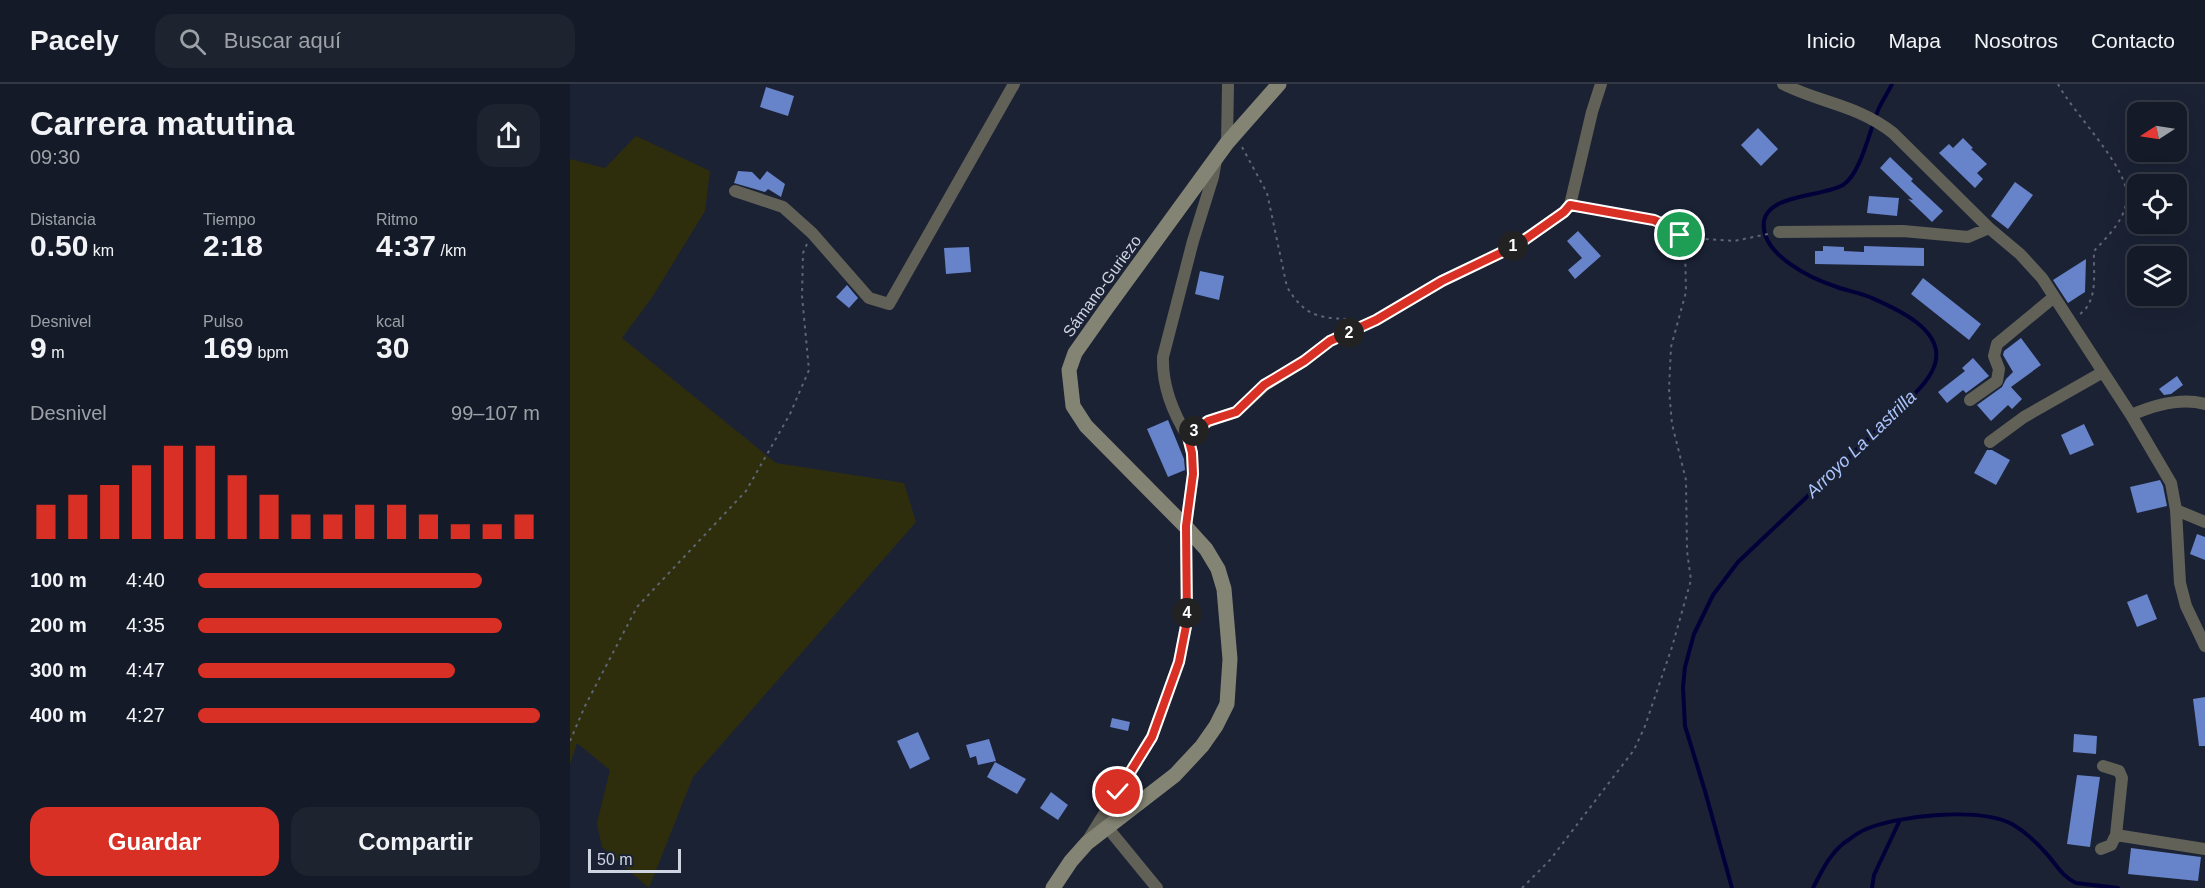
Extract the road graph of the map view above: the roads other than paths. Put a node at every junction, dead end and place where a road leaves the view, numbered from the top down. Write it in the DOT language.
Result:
graph roads {
  1 [pos="1014,84"];
  2 [pos="1228,84"];
  3 [pos="1279,84"];
  4 [pos="1601,84"];
  5 [pos="1783,84"];
  6 [pos="1230,139"];
  7 [pos="1216,158"];
  8 [pos="735,191"];
  9 [pos="1989,228"];
  10 [pos="1777,232"];
  11 [pos="2054,297"];
  12 [pos="2103,372"];
  13 [pos="1970,400"];
  14 [pos="2205,404"];
  15 [pos="2131,415"];
  16 [pos="1188,437"];
  17 [pos="1990,442"];
  18 [pos="2176,510"];
  19 [pos="2205,522"];
  20 [pos="1186,526"];
  21 [pos="2205,646"];
  22 [pos="2103,766"];
  23 [pos="1107,827"];
  24 [pos="2116,835"];
  25 [pos="1084,847"];
  26 [pos="2101,849"];
  27 [pos="2205,849"];
  28 [pos="1053,888"];
  29 [pos="1157,888"];
  1 -- 8 [label="street"];
  2 -- 6 [label="street"];
  3 -- 6 [label="street, Sámano-Guriezo"];
  4 -- 16 [label="street"];
  5 -- 9 [label="street"];
  6 -- 7 [label="street, Sámano-Guriezo"];
  7 -- 16 [label="street"];
  7 -- 20 [label="street, Sámano-Guriezo"];
  9 -- 10 [label="street"];
  9 -- 11 [label="street"];
  11 -- 12 [label="street"];
  11 -- 13 [label="street"];
  12 -- 15 [label="street"];
  12 -- 17 [label="street"];
  14 -- 15 [label="street"];
  15 -- 18 [label="street"];
  16 -- 20 [label="street"];
  18 -- 19 [label="street"];
  18 -- 21 [label="street"];
  20 -- 23 [label="street, Sámano-Guriezo"];
  20 -- 25 [label="street"];
  22 -- 24 [label="street"];
  23 -- 25 [label="street, Sámano-Guriezo"];
  23 -- 29 [label="street"];
  24 -- 26 [label="street"];
  24 -- 27 [label="street"];
  25 -- 28 [label="street, Sámano-Guriezo"];
}
